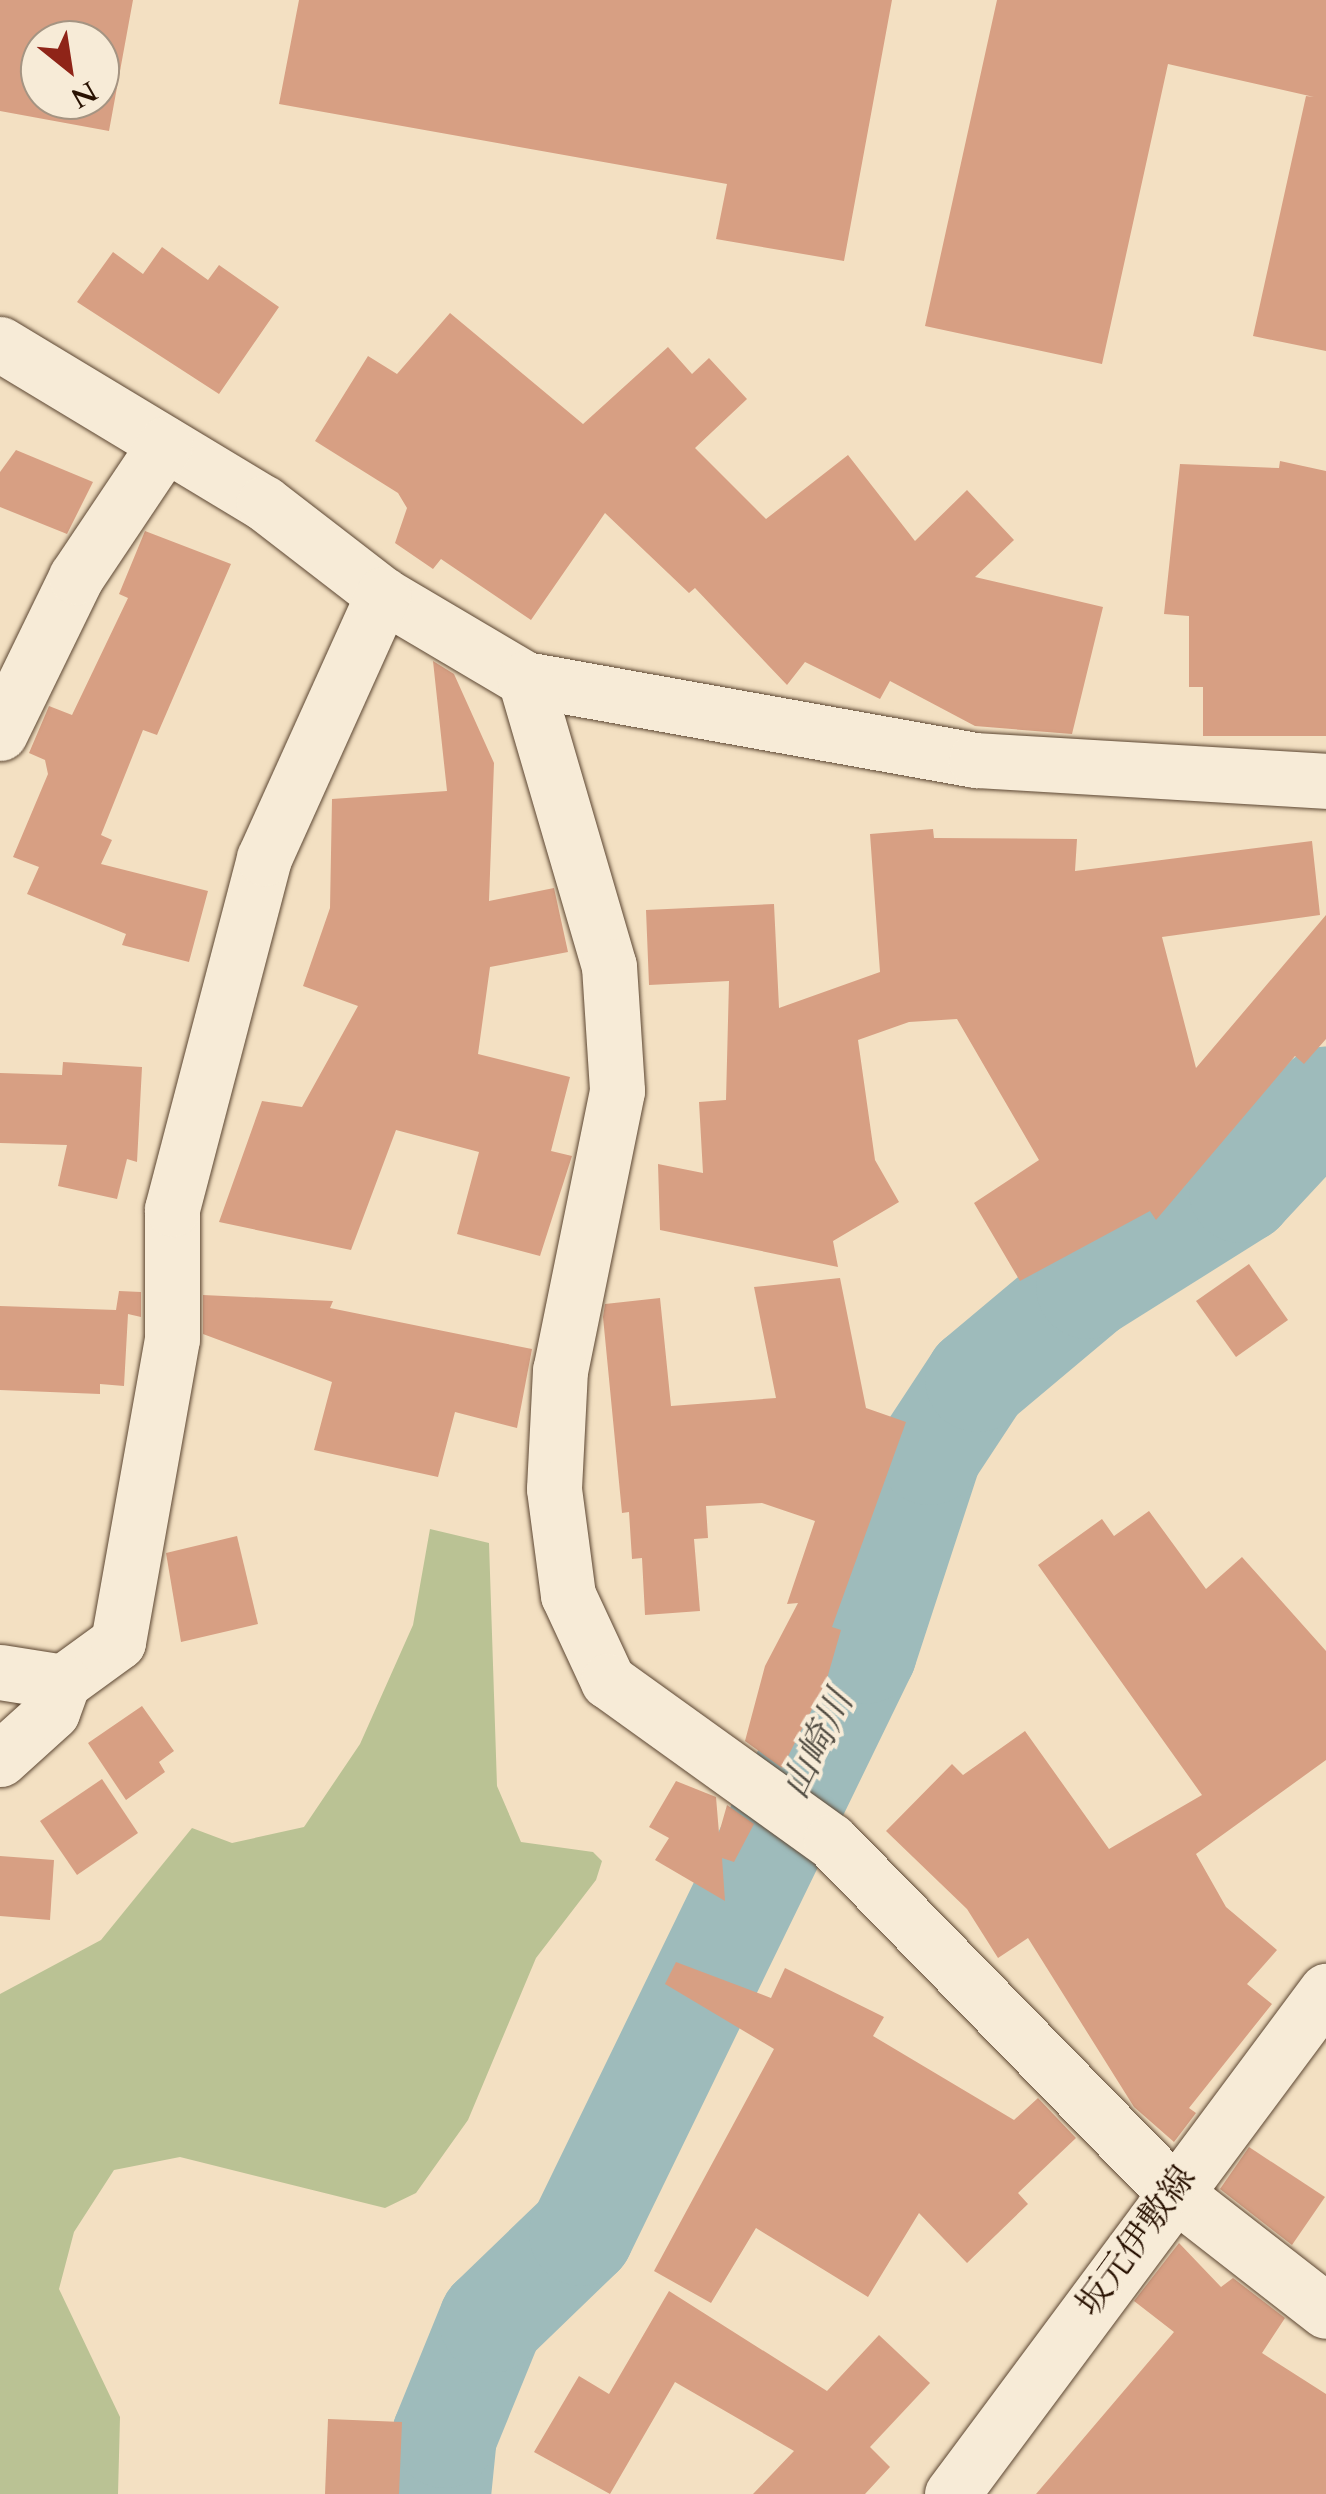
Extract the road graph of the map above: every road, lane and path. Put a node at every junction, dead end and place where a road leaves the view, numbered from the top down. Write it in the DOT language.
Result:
graph roads {
  1 [pos="0,344"];
  2 [pos="166,444"];
  3 [pos="382,595"];
  4 [pos="525,679"];
  5 [pos="0,733"];
  6 [pos="1326,781"];
  7 [pos="0,1672"];
  8 [pos="63,1682"];
  9 [pos="0,1758"];
  10 [pos="1326,1991"];
  11 [pos="1172,2191"];
  12 [pos="1326,2311"];
  13 [pos="952,2494"];
  1 -- 2 [label="street"];
  2 -- 3 [label="street"];
  2 -- 5 [label="street"];
  3 -- 4 [label="street"];
  3 -- 8 [label="street"];
  4 -- 6 [label="street"];
  4 -- 11 [label="street"];
  7 -- 8 [label="street"];
  8 -- 9 [label="street"];
  10 -- 11 [label="street, 坂元伊敷線"];
  11 -- 12 [label="street"];
  11 -- 13 [label="street, 坂元伊敷線"];
}
